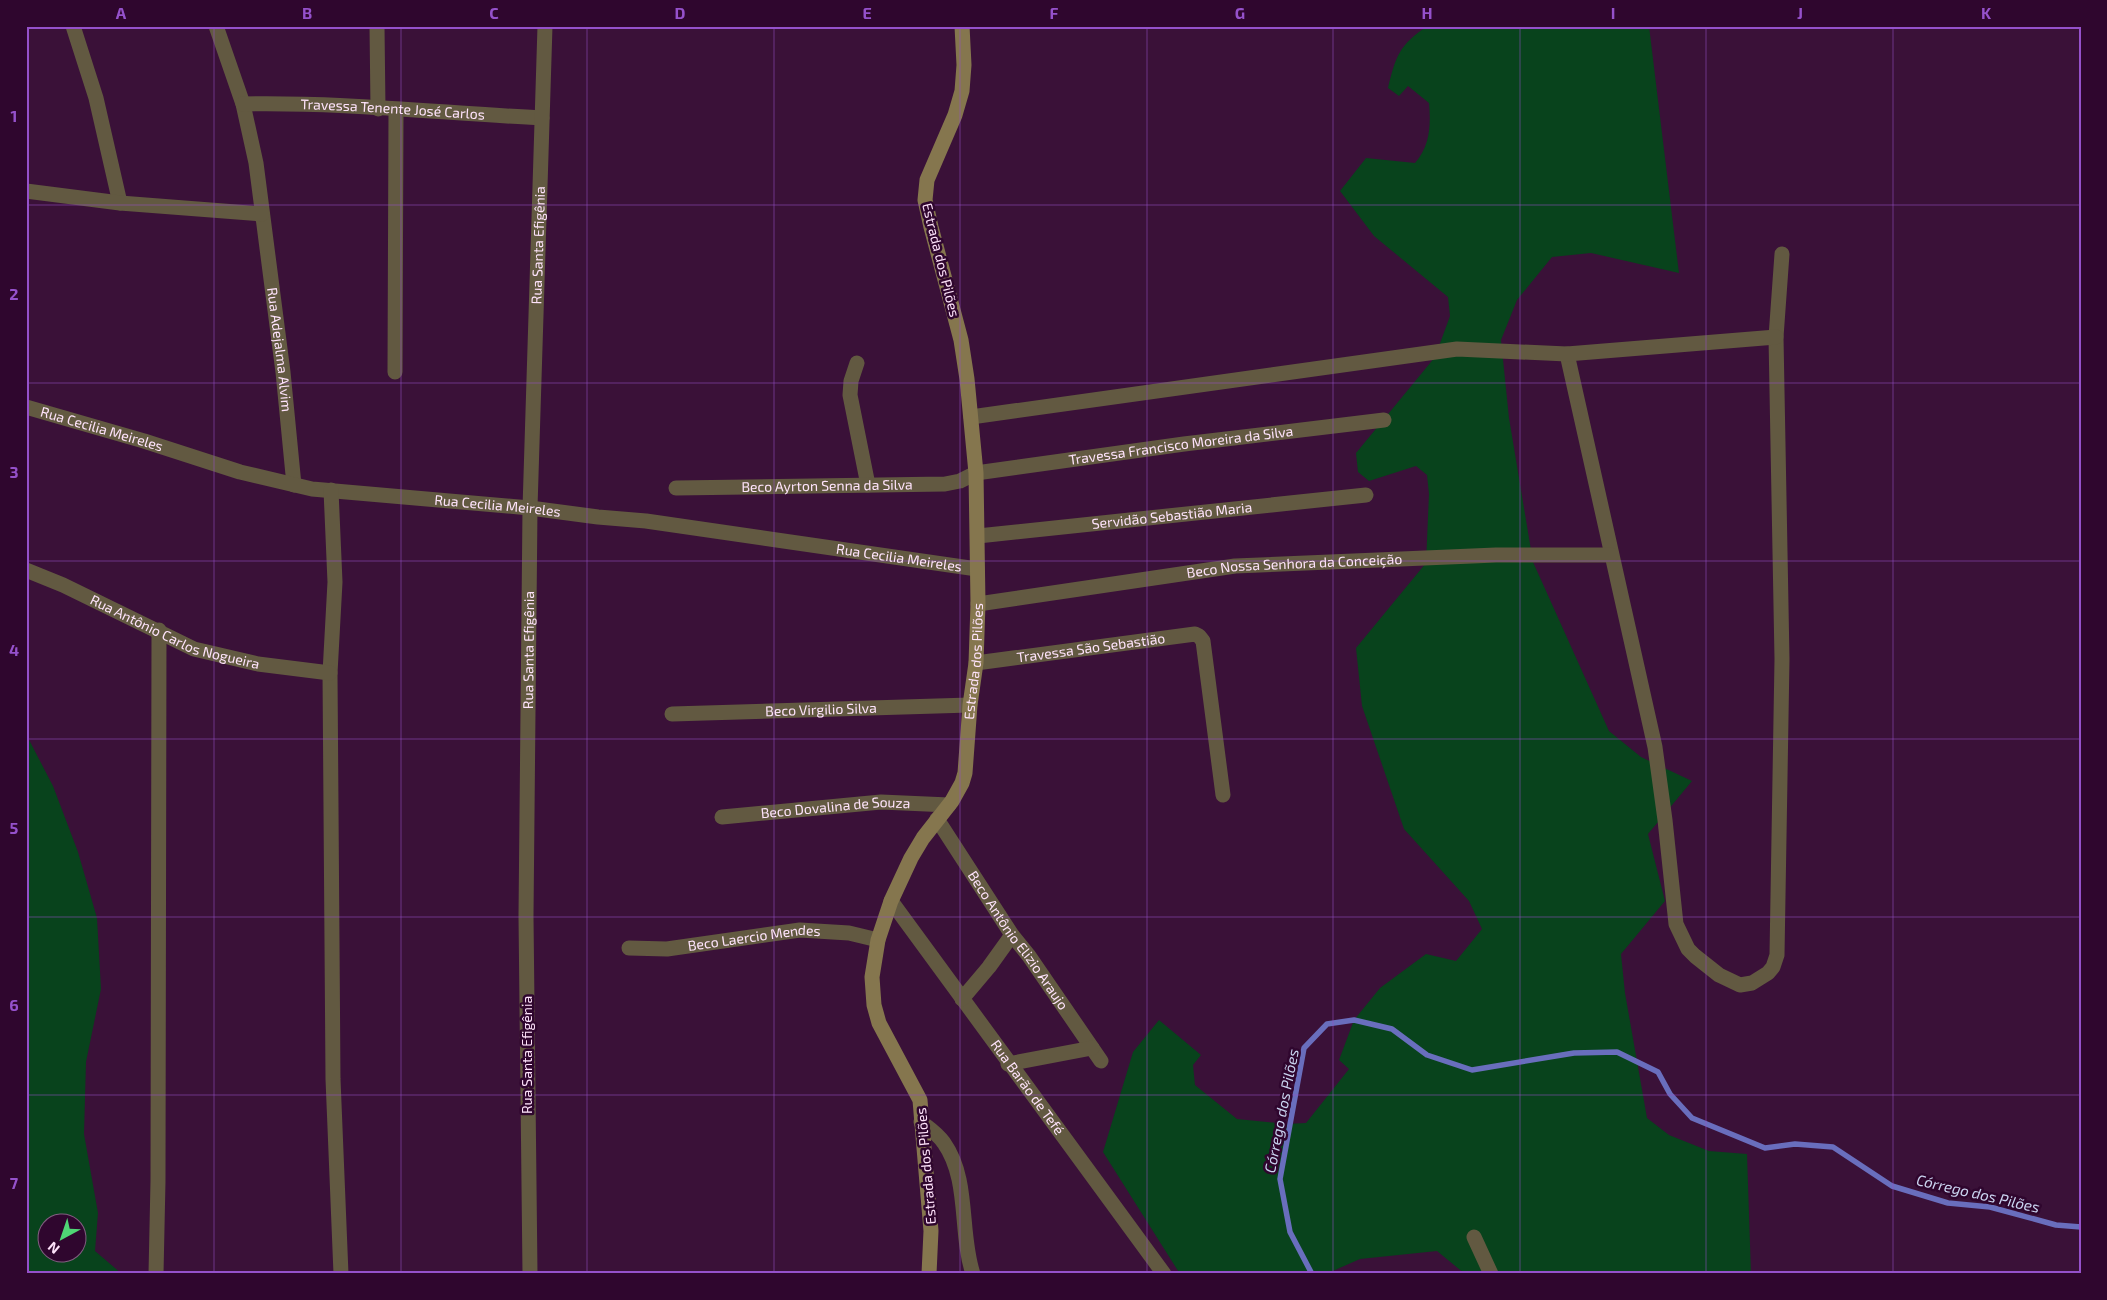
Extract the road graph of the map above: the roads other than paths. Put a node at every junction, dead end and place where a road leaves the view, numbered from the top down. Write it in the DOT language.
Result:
graph roads {
  1 [pos="74,26"];
  2 [pos="216,26"];
  3 [pos="377,26"];
  4 [pos="545,26"];
  5 [pos="962,26"];
  6 [pos="243,104"];
  7 [pos="378,109"];
  8 [pos="396,110"];
  9 [pos="542,118"];
  10 [pos="26,191"];
  11 [pos="120,203"];
  12 [pos="262,214"];
  13 [pos="1782,254"];
  14 [pos="1776,337"];
  15 [pos="1568,354"];
  16 [pos="857,363"];
  17 [pos="395,372"];
  18 [pos="26,407"];
  19 [pos="971,418"];
  20 [pos="1384,420"];
  21 [pos="976,473"];
  22 [pos="294,485"];
  23 [pos="868,485"];
  24 [pos="676,488"];
  25 [pos="331,490"];
  26 [pos="1366,495"];
  27 [pos="530,508"];
  28 [pos="978,536"];
  29 [pos="1611,555"];
  30 [pos="977,569"];
  31 [pos="26,570"];
  32 [pos="978,604"];
  33 [pos="160,630"];
  34 [pos="976,663"];
  35 [pos="330,674"];
  36 [pos="970,705"];
  37 [pos="672,714"];
  38 [pos="1223,795"];
  39 [pos="949,805"];
  40 [pos="722,817"];
  41 [pos="937,819"];
  42 [pos="891,901"];
  43 [pos="1012,935"];
  44 [pos="878,940"];
  45 [pos="629,948"];
  46 [pos="962,999"];
  47 [pos="1092,1048"];
  48 [pos="1101,1061"];
  49 [pos="1008,1064"];
  50 [pos="921,1122"];
  51 [pos="1474,1237"];
  52 [pos="156,1274"];
  53 [pos="342,1274"];
  54 [pos="530,1274"];
  55 [pos="929,1274"];
  56 [pos="973,1274"];
  57 [pos="1164,1274"];
  58 [pos="1491,1274"];
  1 -- 11 [label="street"];
  2 -- 6 [label="street, Rua Adejalma Alvim"];
  3 -- 7 [label="street"];
  4 -- 9 [label="street, Rua Santa Efigênia"];
  5 -- 19 [label="street, Estrada dos Pilões"];
  6 -- 7 [label="street, Travessa Tenente José Carlos"];
  6 -- 12 [label="street, Rua Adejalma Alvim"];
  7 -- 8 [label="street, Travessa Tenente José Carlos"];
  8 -- 9 [label="street, Travessa Tenente José Carlos"];
  8 -- 17 [label="street"];
  9 -- 27 [label="street, Rua Santa Efigênia"];
  10 -- 11 [label="street"];
  11 -- 12 [label="street"];
  12 -- 22 [label="street, Rua Adejalma Alvim"];
  13 -- 14 [label="street"];
  14 -- 15 [label="street"];
  14 -- 29 [label="street"];
  15 -- 19 [label="street"];
  15 -- 29 [label="street"];
  16 -- 23 [label="street"];
  18 -- 22 [label="street, Rua Cecilia Meireles"];
  19 -- 21 [label="street, Estrada dos Pilões"];
  20 -- 21 [label="street, Travessa Francisco Moreira da Silva"];
  21 -- 23 [label="street, Beco Ayrton Senna da Silva"];
  21 -- 28 [label="street, Estrada dos Pilões"];
  22 -- 25 [label="street, Rua Cecilia Meireles"];
  23 -- 24 [label="street, Beco Ayrton Senna da Silva"];
  25 -- 27 [label="street, Rua Cecilia Meireles"];
  25 -- 35 [label="street"];
  26 -- 28 [label="street, Servidão Sebastião Maria"];
  27 -- 30 [label="street, Rua Cecilia Meireles"];
  27 -- 54 [label="street, Rua Santa Efigênia"];
  28 -- 30 [label="street, Estrada dos Pilões"];
  29 -- 32 [label="street, Beco Nossa Senhora da Conceição"];
  30 -- 32 [label="street, Estrada dos Pilões"];
  31 -- 33 [label="street, Rua Antônio Carlos Nogueira"];
  32 -- 34 [label="street, Estrada dos Pilões"];
  33 -- 35 [label="street, Rua Antônio Carlos Nogueira"];
  33 -- 52 [label="street"];
  34 -- 36 [label="street, Estrada dos Pilões"];
  34 -- 38 [label="street, Travessa São Sebastião"];
  35 -- 53 [label="street"];
  36 -- 37 [label="street, Beco Virgilio Silva"];
  36 -- 39 [label="street, Estrada dos Pilões"];
  39 -- 40 [label="street, Beco Dovalina de Souza"];
  39 -- 41 [label="street, Estrada dos Pilões"];
  41 -- 42 [label="street, Estrada dos Pilões"];
  41 -- 43 [label="street, Beco Antônio Elizio Araujo"];
  42 -- 44 [label="street, Estrada dos Pilões"];
  42 -- 46 [label="street, Rua Barão de Tefé"];
  43 -- 46 [label="street"];
  43 -- 47 [label="street, Beco Antônio Elizio Araujo"];
  44 -- 45 [label="street, Beco Laercio Mendes"];
  44 -- 50 [label="street, Estrada dos Pilões"];
  46 -- 49 [label="street, Rua Barão de Tefé"];
  47 -- 48 [label="street, Beco Antônio Elizio Araujo"];
  47 -- 49 [label="street"];
  49 -- 57 [label="street, Rua Barão de Tefé"];
  50 -- 55 [label="street, Estrada dos Pilões"];
  50 -- 56 [label="street"];
  51 -- 58 [label="street"];
}
